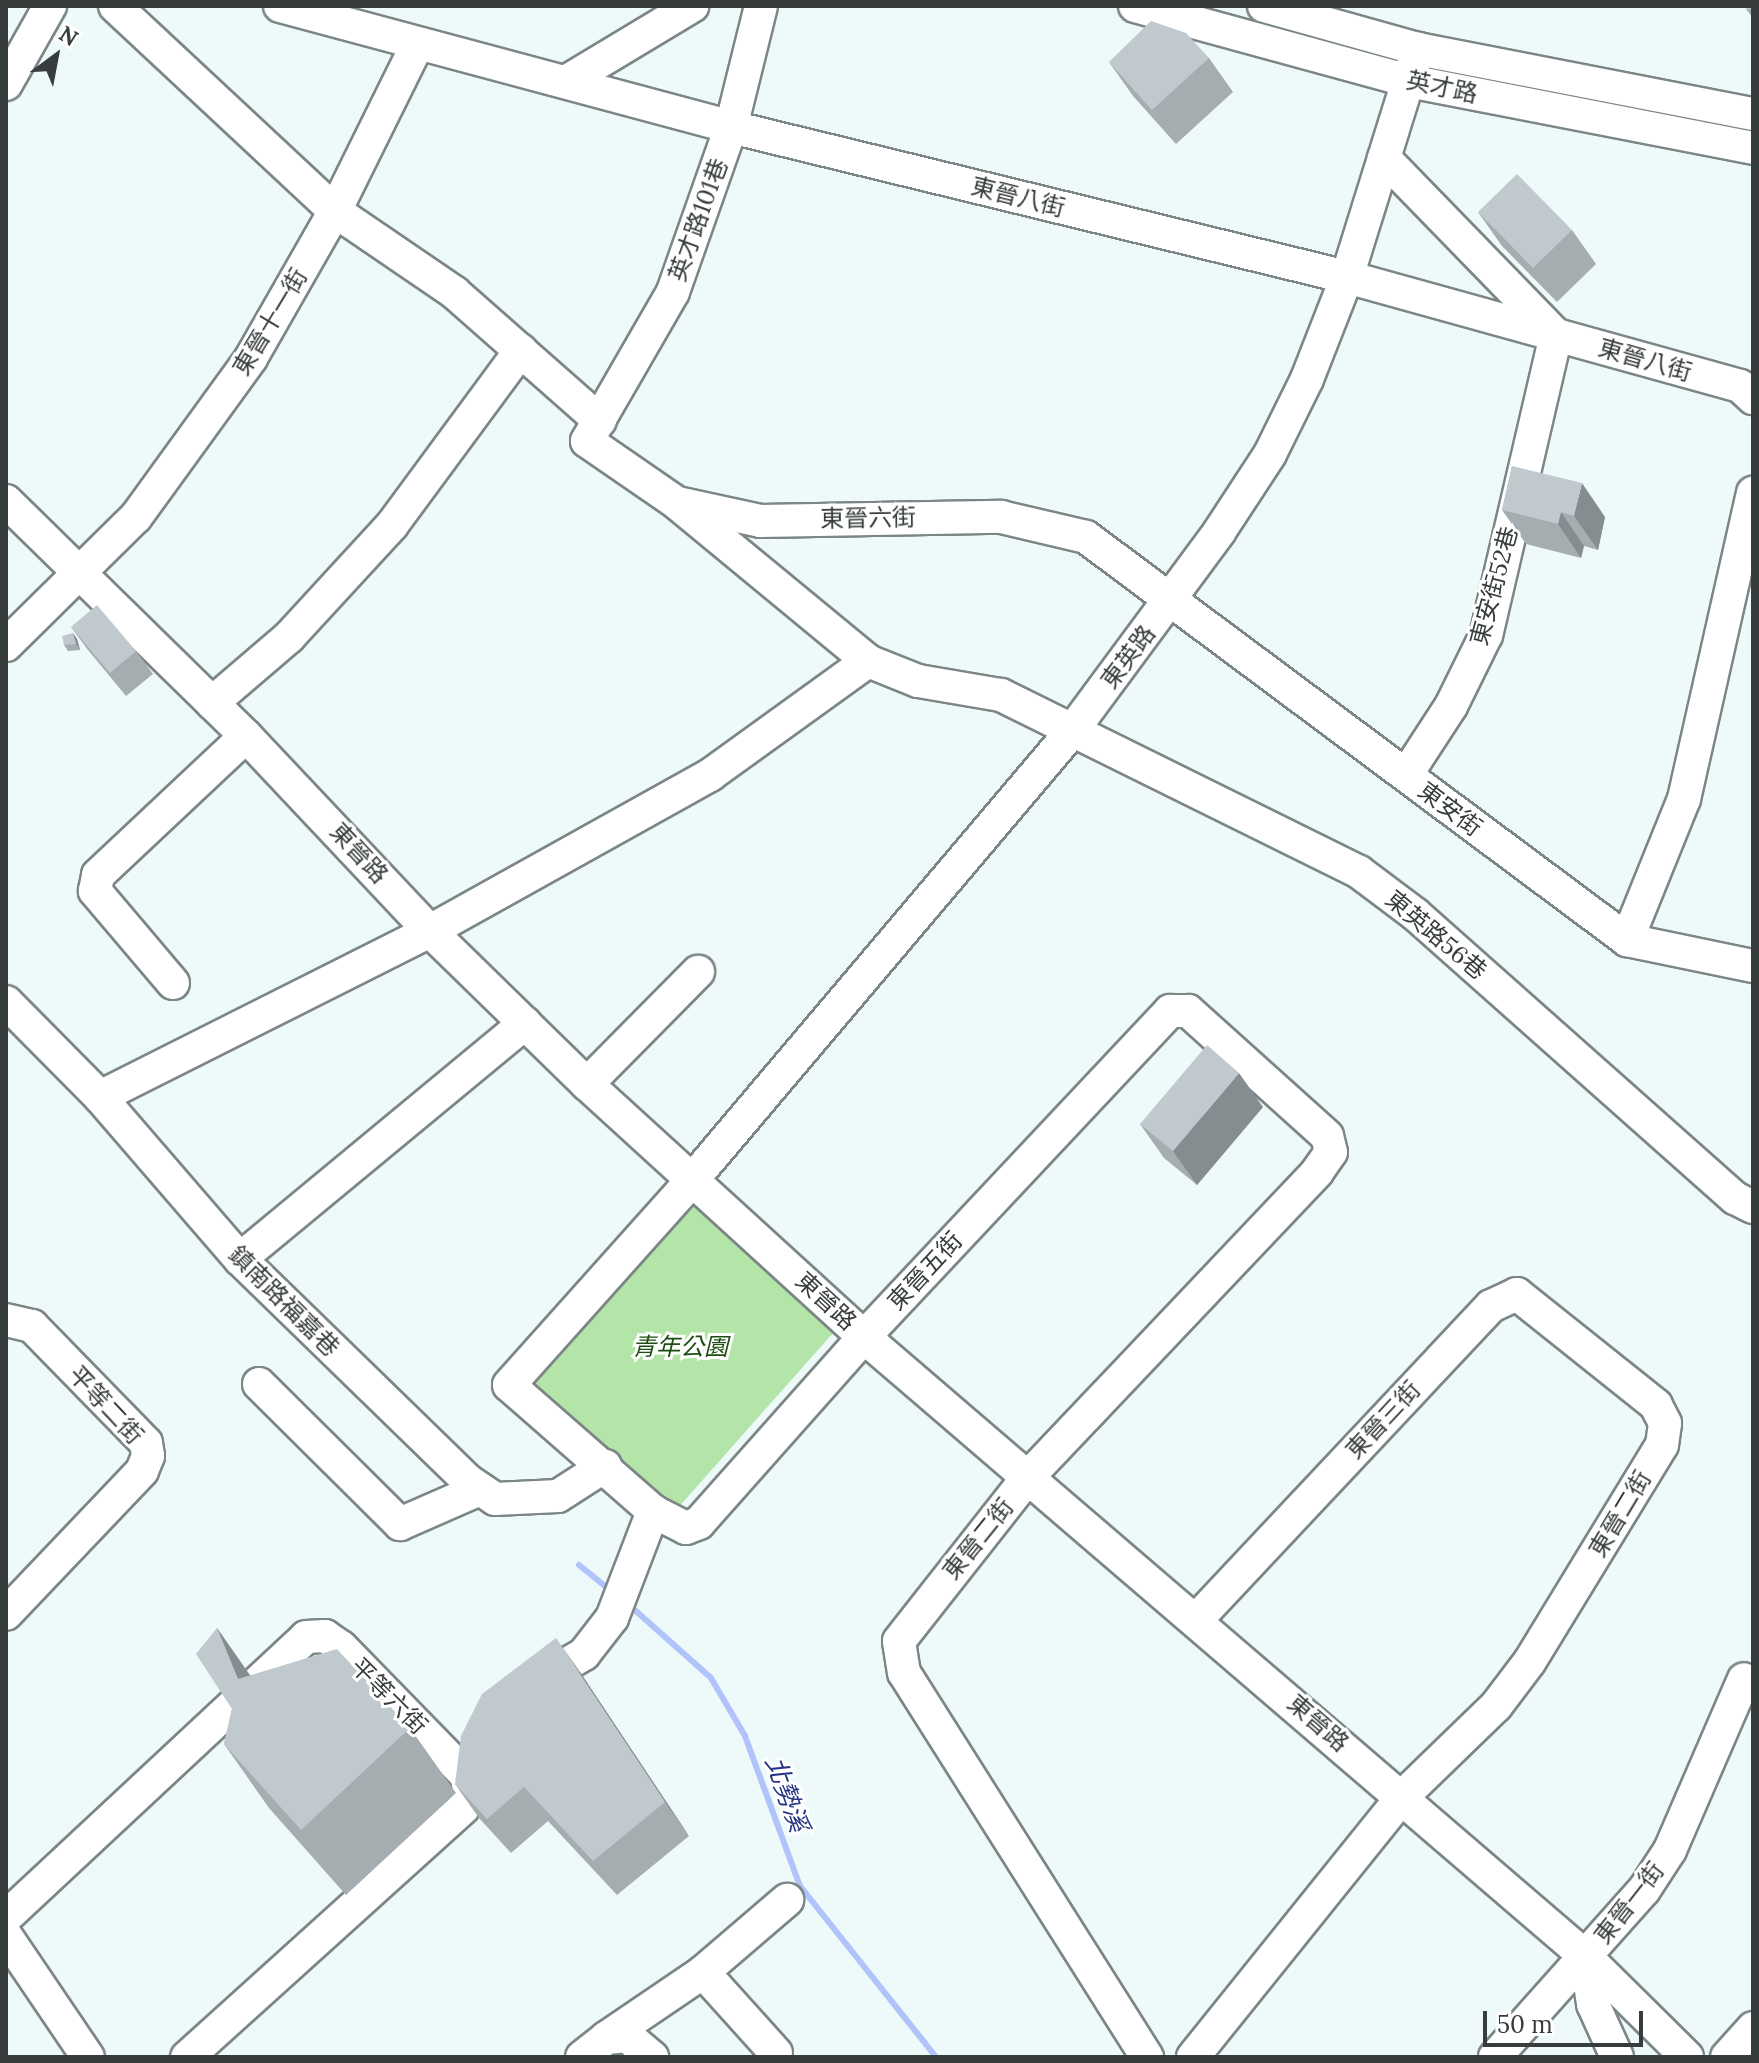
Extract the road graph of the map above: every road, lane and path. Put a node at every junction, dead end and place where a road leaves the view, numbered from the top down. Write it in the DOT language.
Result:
graph roads {
  1 [pos="50,6"];
  2 [pos="115,6"];
  3 [pos="280,6"];
  4 [pos="692,6"];
  5 [pos="761,6"];
  6 [pos="1135,6"];
  7 [pos="1264,6"];
  8 [pos="417,45"];
  9 [pos="1418,49"];
  10 [pos="569,80"];
  11 [pos="1409,81"];
  12 [pos="6,84"];
  13 [pos="1753,114"];
  14 [pos="731,127"];
  15 [pos="1753,148"];
  16 [pos="1384,158"];
  17 [pos="335,211"];
  18 [pos="1347,277"];
  19 [pos="1556,335"];
  20 [pos="521,350"];
  21 [pos="1753,398"];
  22 [pos="600,421"];
  23 [pos="1753,493"];
  24 [pos="6,501"];
  25 [pos="677,503"];
  26 [pos="82,572"];
  27 [pos="1171,600"];
  28 [pos="6,645"];
  29 [pos="868,661"];
  30 [pos="212,703"];
  31 [pos="1072,731"];
  32 [pos="246,736"];
  33 [pos="1406,775"];
  34 [pos="430,931"];
  35 [pos="1627,940"];
  36 [pos="1753,966"];
  37 [pos="698,972"];
  38 [pos="173,983"];
  39 [pos="6,1002"];
  40 [pos="525,1023"];
  41 [pos="587,1084"];
  42 [pos="1272,1085"];
  43 [pos="100,1097"];
  44 [pos="693,1179"];
  45 [pos="1753,1207"];
  46 [pos="240,1259"];
  47 [pos="6,1320"];
  48 [pos="864,1337"];
  49 [pos="1586,1348"];
  50 [pos="259,1384"];
  51 [pos="509,1385"];
  52 [pos="605,1466"];
  53 [pos="1028,1477"];
  54 [pos="480,1489"];
  55 [pos="653,1511"];
  56 [pos="6,1614"];
  57 [pos="1196,1620"];
  58 [pos="1744,1679"];
  59 [pos="517,1701"];
  60 [pos="1403,1796"];
  61 [pos="787,1900"];
  62 [pos="6,1917"];
  63 [pos="6,1936"];
  64 [pos="1586,1957"];
  65 [pos="703,1972"];
  66 [pos="1753,2028"];
  67 [pos="594,2048"];
  68 [pos="776,2053"];
  69 [pos="88,2057"];
  70 [pos="187,2057"];
  71 [pos="652,2057"];
  72 [pos="1147,2057"];
  73 [pos="1193,2057"];
  74 [pos="1495,2057"];
  75 [pos="1617,2057"];
  76 [pos="1687,2057"];
  77 [pos="1727,2057"];
  1 -- 12 [label="street"];
  2 -- 17 [label="street"];
  3 -- 8 [label="street, 東晉八街"];
  4 -- 10 [label="street"];
  5 -- 14 [label="street, 英才路101巷"];
  6 -- 11 [label="street, 英才路"];
  7 -- 9 [label="street, 英才路"];
  8 -- 10 [label="street, 東晉八街"];
  8 -- 17 [label="street, 東晉十一街"];
  9 -- 11 [label="street, 東英路"];
  9 -- 13 [label="street, 英才路"];
  10 -- 14 [label="street, 東晉八街"];
  11 -- 15 [label="street, 英才路"];
  11 -- 16 [label="street, 東英路"];
  14 -- 18 [label="street, 東晉八街"];
  14 -- 22 [label="street, 英才路101巷"];
  16 -- 18 [label="street, 東英路"];
  16 -- 19 [label="street"];
  17 -- 20 [label="street"];
  17 -- 26 [label="street, 東晉十一街"];
  18 -- 19 [label="street, 東晉八街"];
  18 -- 27 [label="street, 東英路"];
  19 -- 21 [label="street, 東晉八街"];
  19 -- 33 [label="street, 東安街52巷"];
  20 -- 22 [label="street"];
  20 -- 30 [label="street"];
  22 -- 25 [label="street, 東晉六街"];
  23 -- 35 [label="street"];
  24 -- 26 [label="street, 東晉路"];
  25 -- 27 [label="street, 東晉六街"];
  25 -- 29 [label="street, 東英路56巷"];
  26 -- 28 [label="street"];
  26 -- 30 [label="street, 東晉路"];
  27 -- 31 [label="street, 東英路"];
  27 -- 33 [label="street, 東安街"];
  29 -- 31 [label="street, 東英路56巷"];
  29 -- 34 [label="street"];
  30 -- 32 [label="street, 東晉路"];
  31 -- 44 [label="street, 東英路"];
  31 -- 45 [label="street, 東英路56巷"];
  32 -- 34 [label="street, 東晉路"];
  32 -- 38 [label="street"];
  33 -- 35 [label="street, 東安街"];
  34 -- 40 [label="street, 東晉路"];
  34 -- 43 [label="street"];
  35 -- 36 [label="street, 東安街"];
  37 -- 41 [label="street"];
  39 -- 43 [label="street, 鎮南路福嘉巷"];
  40 -- 41 [label="street, 東晉路"];
  40 -- 46 [label="street"];
  41 -- 44 [label="street, 東晉路"];
  42 -- 48 [label="street, 東晉五街"];
  42 -- 53 [label="street, 東晉二街"];
  43 -- 46 [label="street, 鎮南路福嘉巷"];
  44 -- 48 [label="street, 東晉路"];
  44 -- 51 [label="street, 東英路"];
  46 -- 54 [label="street, 鎮南路福嘉巷"];
  47 -- 56 [label="street, 平等二街"];
  48 -- 53 [label="street, 東晉路"];
  48 -- 55 [label="street, 東晉五街"];
  49 -- 57 [label="street, 東晉三街"];
  49 -- 60 [label="street, 東晉二街"];
  50 -- 54 [label="street"];
  51 -- 52 [label="street, 東晉五街"];
  52 -- 54 [label="street"];
  52 -- 55 [label="street, 東晉五街"];
  53 -- 57 [label="street, 東晉路"];
  53 -- 72 [label="street, 東晉二街"];
  55 -- 59 [label="street"];
  57 -- 60 [label="street, 東晉路"];
  58 -- 64 [label="street, 東晉一街"];
  60 -- 64 [label="street, 東晉路"];
  60 -- 73 [label="street, 東晉二街"];
  61 -- 65 [label="street"];
  62 -- 70 [label="street, 平等六街"];
  63 -- 69 [label="street"];
  64 -- 74 [label="street, 東晉一街"];
  64 -- 75 [label="street"];
  64 -- 76 [label="street, 東晉路"];
  65 -- 67 [label="street"];
  65 -- 68 [label="street"];
  66 -- 77 [label="street"];
  67 -- 71 [label="street"];
}
